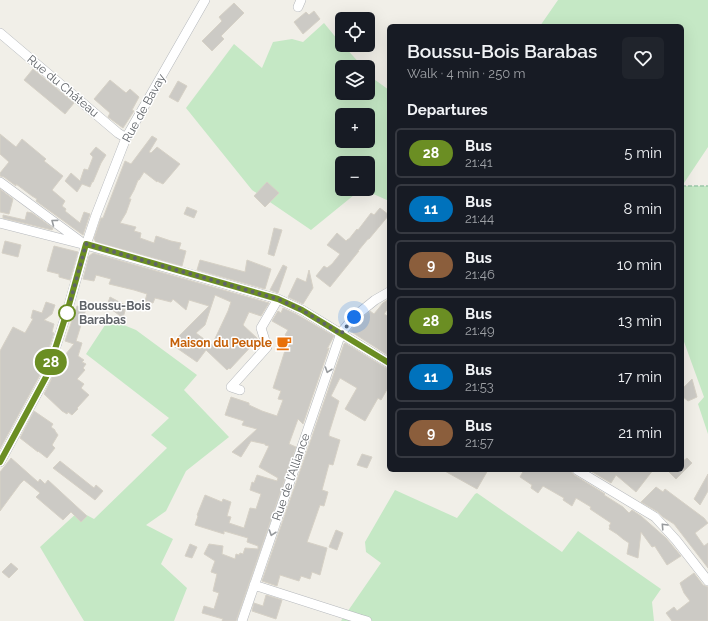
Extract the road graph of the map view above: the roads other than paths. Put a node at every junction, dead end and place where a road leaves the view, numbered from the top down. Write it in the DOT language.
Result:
graph roads {
  1 [pos="205,0"];
  2 [pos="0,33"];
  3 [pos="126,138"];
  4 [pos="0,182"];
  5 [pos="0,223"];
  6 [pos="86,244"];
  7 [pos="387,293"];
  8 [pos="278,299"];
  9 [pos="341,334"];
  10 [pos="387,362"];
  11 [pos="240,390"];
  12 [pos="0,462"];
  13 [pos="580,472"];
  14 [pos="708,581"];
  15 [pos="254,585"];
  16 [pos="242,621"];
  17 [pos="367,621"];
  1 -- 3 [label="street, Rue de Bavay"];
  2 -- 3 [label="street, Rue du Château"];
  3 -- 6 [label="street, Rue de Bavay"];
  6 -- 4 [label="street, one-way"];
  5 -- 6 [label="street"];
  6 -- 8 [label="street"];
  6 -- 12 [label="street, Rue de Bavay"];
  7 -- 9 [label="street, Rue de l'Alliance"];
  8 -- 9 [label="street"];
  8 -- 11 [label="street"];
  9 -- 10 [label="street"];
  9 -- 15 [label="street, Rue de l'Alliance, one-way"];
  14 -- 13 [label="street, one-way"];
  15 -- 16 [label="street, Rue de l'Alliance"];
  15 -- 17 [label="street"];
}
